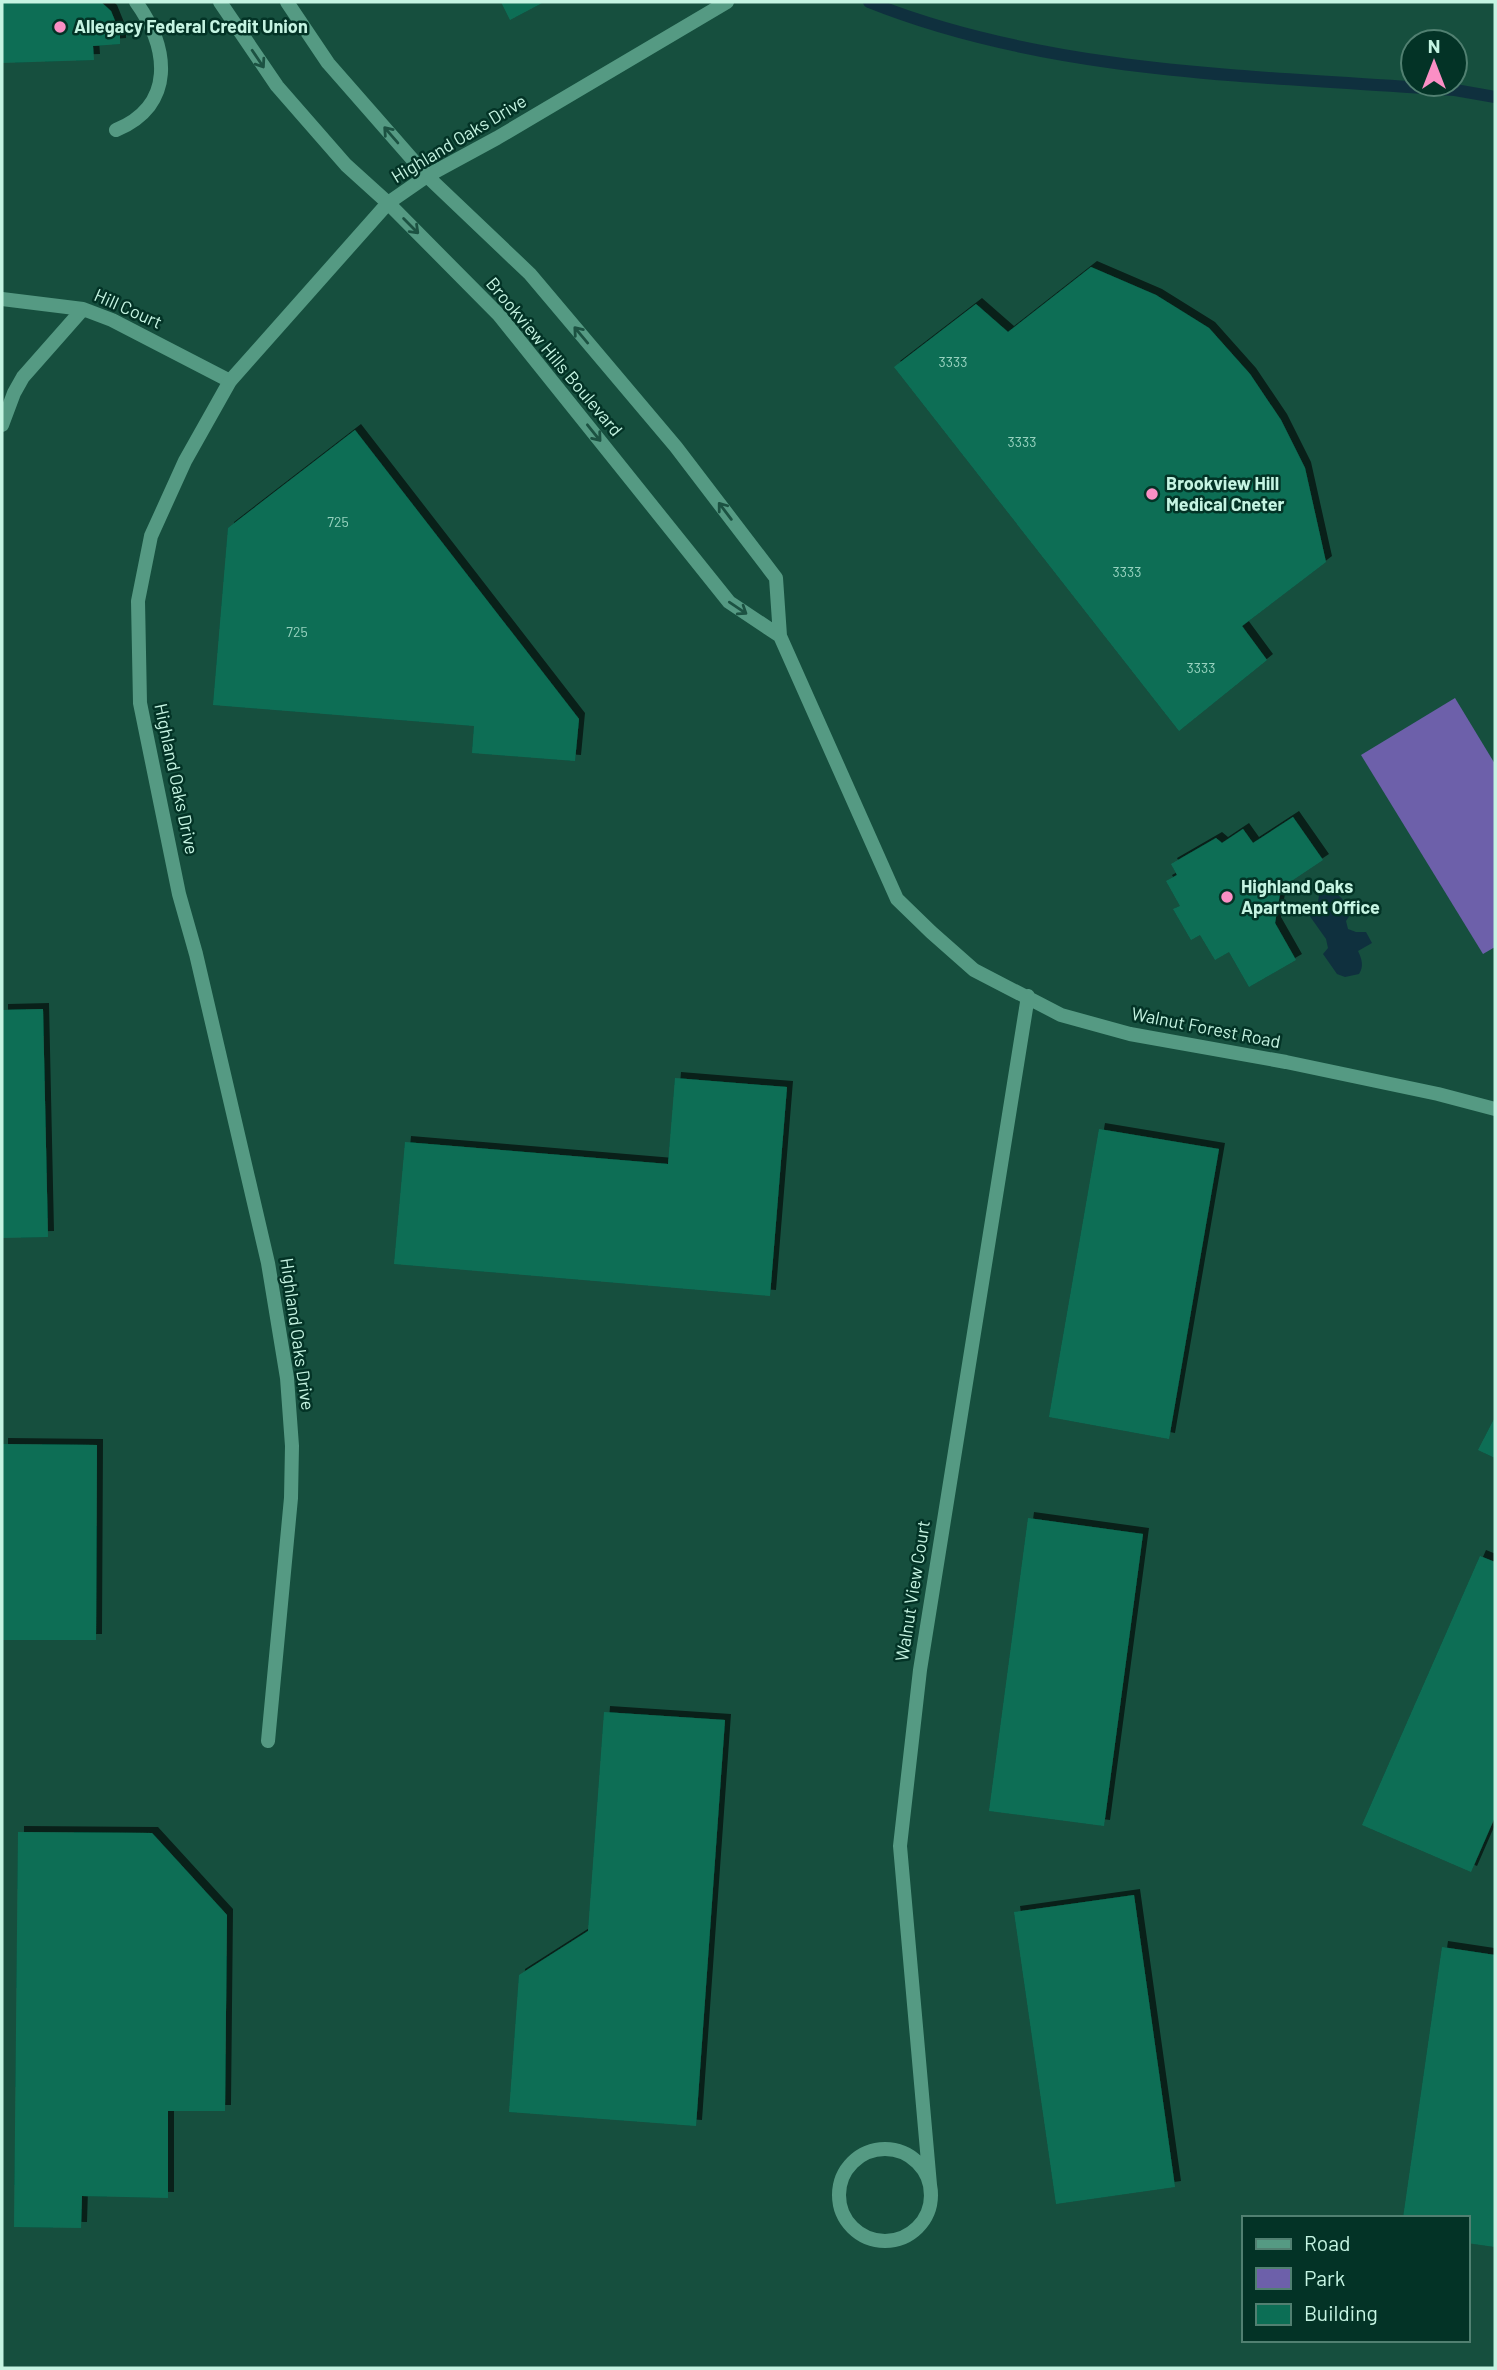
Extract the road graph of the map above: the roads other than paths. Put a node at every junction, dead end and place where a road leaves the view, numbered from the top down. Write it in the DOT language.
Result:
graph roads {
  1 [pos="136,2"];
  2 [pos="220,2"];
  3 [pos="287,2"];
  4 [pos="727,2"];
  5 [pos="116,130"];
  6 [pos="427,176"];
  7 [pos="388,203"];
  8 [pos="2,299"];
  9 [pos="83,309"];
  10 [pos="230,381"];
  11 [pos="2,425"];
  12 [pos="780,636"];
  13 [pos="931,932"];
  14 [pos="1028,996"];
  15 [pos="1495,1109"];
  16 [pos="268,1741"];
  17 [pos="932,2196"];
  1 -- 5 [label="street"];
  2 -- 7 [label="street, Brookview Hills Boulevard, one-way"];
  6 -- 3 [label="street, Brookview Hills Boulevard, one-way"];
  4 -- 6 [label="street, Highland Oaks Drive"];
  6 -- 7 [label="street, Highland Oaks Drive"];
  12 -- 6 [label="street, Brookview Hills Boulevard, one-way"];
  7 -- 10 [label="street, Highland Oaks Drive"];
  7 -- 12 [label="street, Brookview Hills Boulevard, one-way"];
  8 -- 9 [label="street, Hill Court"];
  9 -- 10 [label="street, Hill Court"];
  9 -- 11 [label="street"];
  10 -- 16 [label="street, Highland Oaks Drive"];
  12 -- 13 [label="street, Brookview Hills Boulevard"];
  13 -- 14 [label="street, Walnut Forest Road"];
  14 -- 15 [label="street, Walnut Forest Road"];
  14 -- 17 [label="street, Walnut View Court"];
  17 -- 17 [label="street, Walnut View Court"];
}
